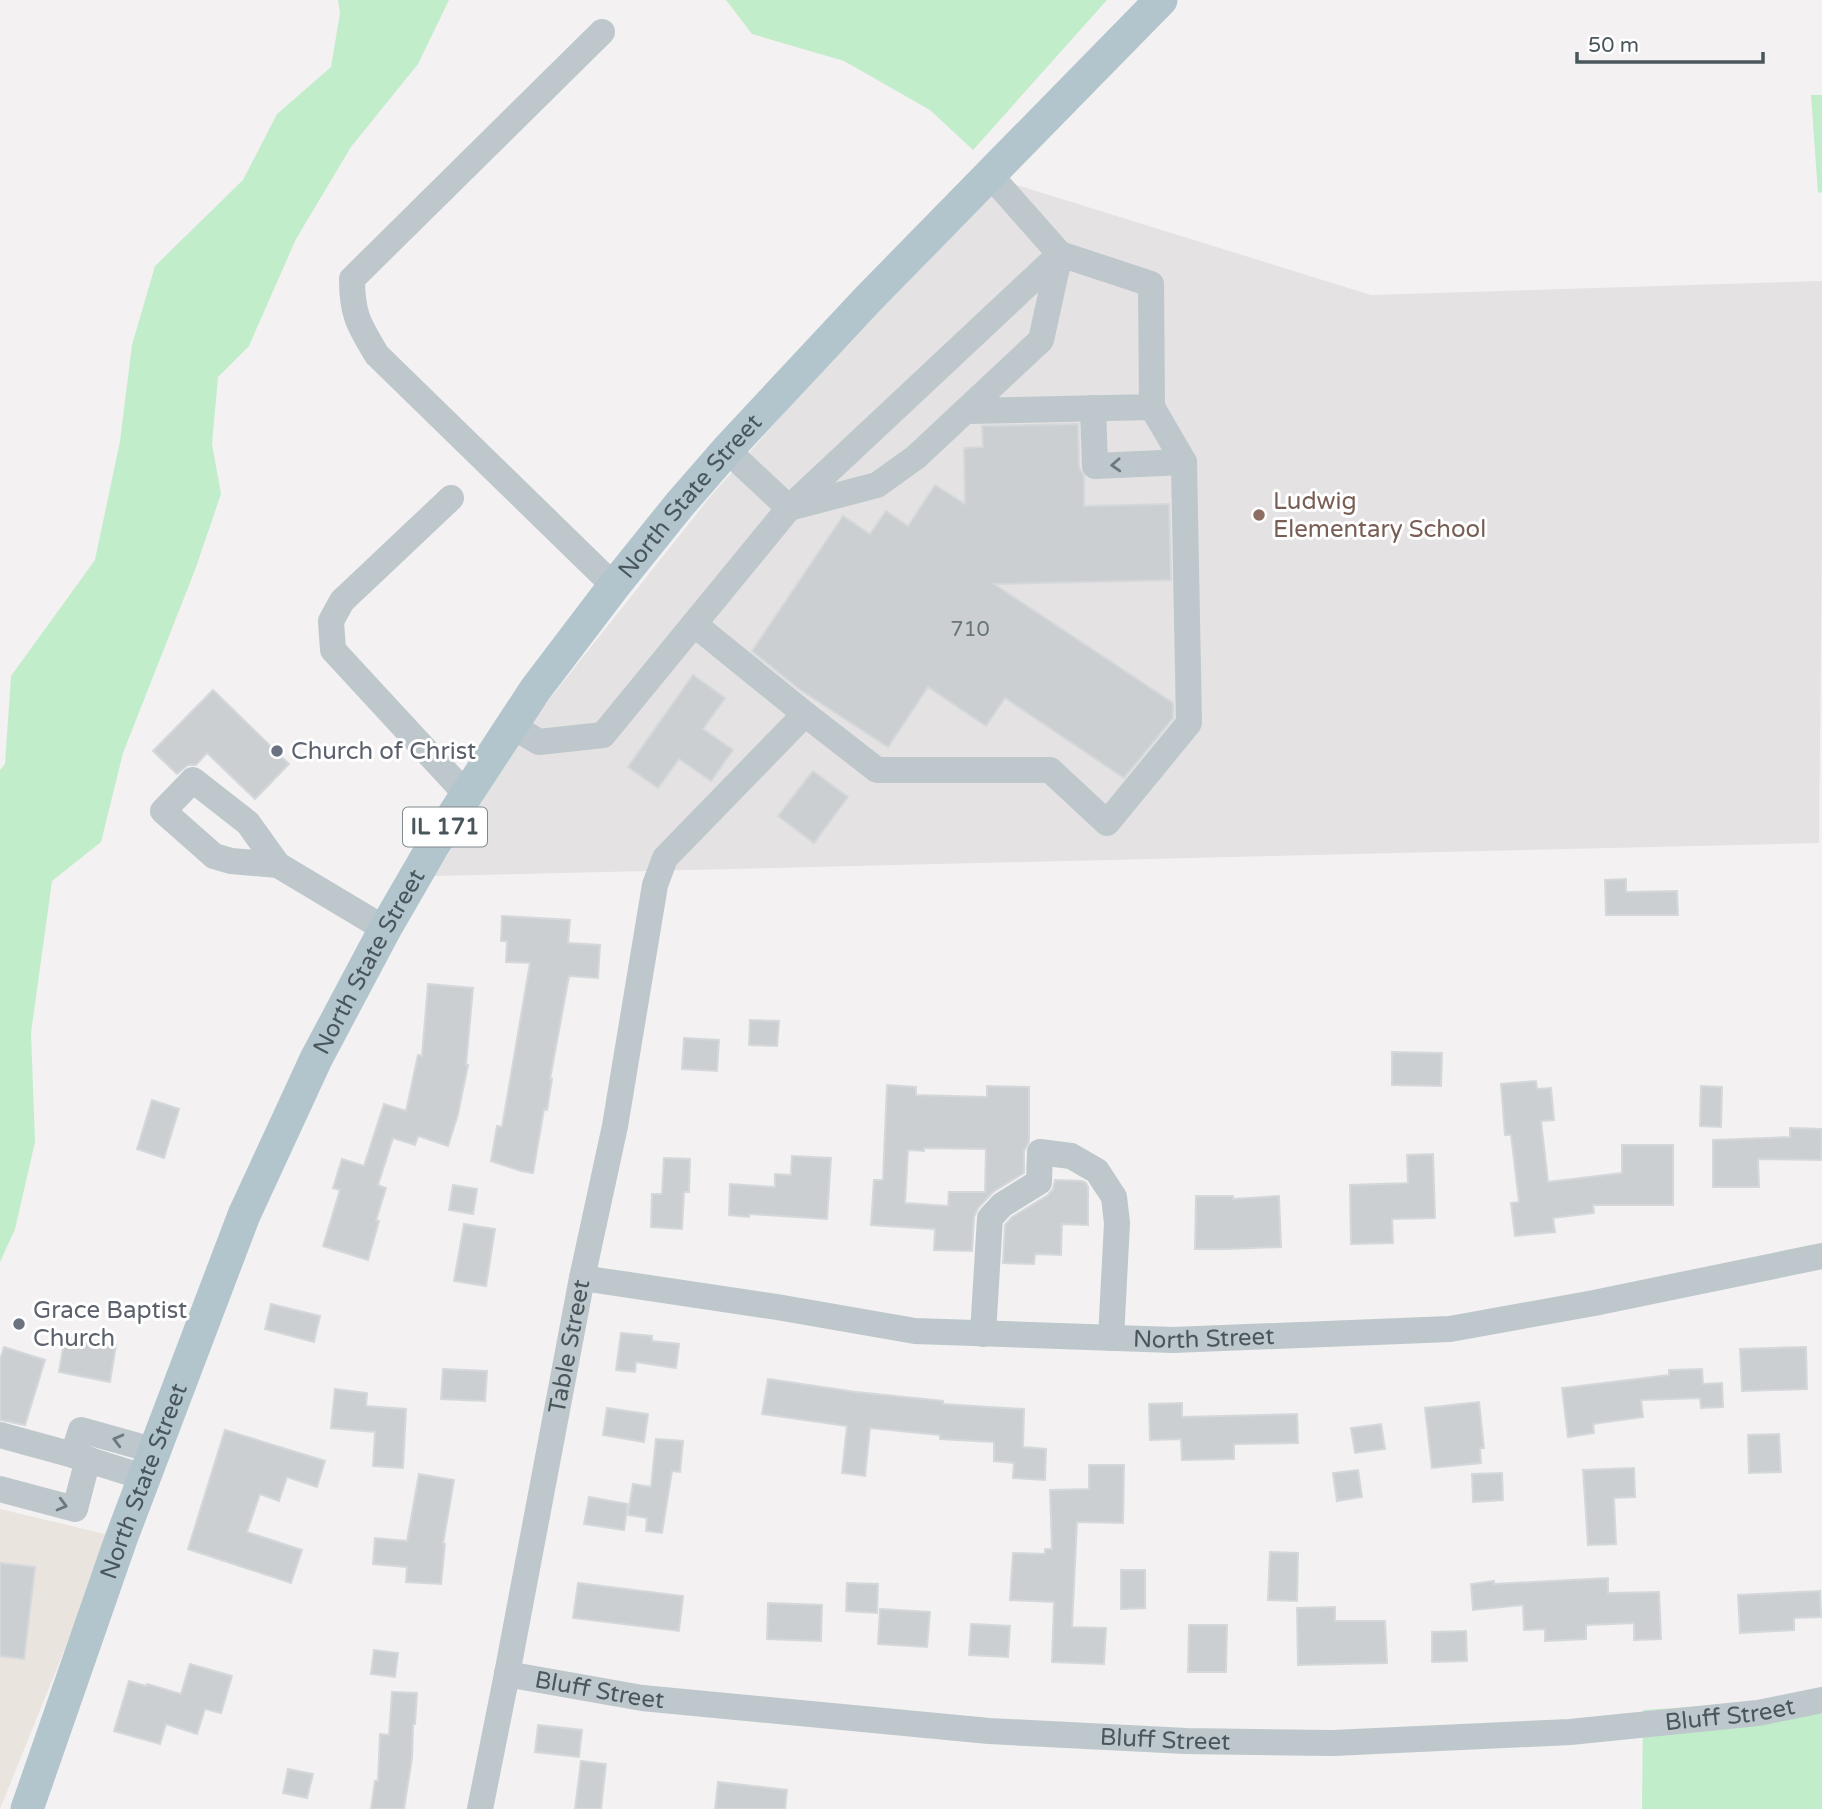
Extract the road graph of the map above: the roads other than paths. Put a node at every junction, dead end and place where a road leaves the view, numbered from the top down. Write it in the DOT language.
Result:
graph roads {
  1 [pos="1152,10"];
  2 [pos="602,32"];
  3 [pos="990,174"];
  4 [pos="1060,254"];
  5 [pos="1152,407"];
  6 [pos="1093,408"];
  7 [pos="966,411"];
  8 [pos="727,450"];
  9 [pos="1184,462"];
  10 [pos="451,498"];
  11 [pos="789,508"];
  12 [pos="614,586"];
  13 [pos="694,624"];
  14 [pos="805,714"];
  15 [pos="512,726"];
  16 [pos="466,794"];
  17 [pos="278,865"];
  18 [pos="385,929"];
  19 [pos="1822,1256"];
  20 [pos="582,1278"];
  21 [pos="983,1334"];
  22 [pos="1111,1338"];
  23 [pos="0,1435"];
  24 [pos="81,1457"];
  25 [pos="151,1465"];
  26 [pos="0,1489"];
  27 [pos="507,1674"];
  28 [pos="1822,1700"];
  29 [pos="27,1809"];
  30 [pos="480,1809"];
  1 -- 3 [label="main road, North State Street / IL 171"];
  2 -- 12 [label="street"];
  3 -- 4 [label="street"];
  3 -- 8 [label="main road, North State Street / IL 171"];
  4 -- 5 [label="street"];
  4 -- 7 [label="street"];
  4 -- 11 [label="street"];
  5 -- 6 [label="street"];
  5 -- 9 [label="street"];
  6 -- 7 [label="street"];
  9 -- 6 [label="street, one-way"];
  7 -- 11 [label="street"];
  8 -- 11 [label="street"];
  8 -- 12 [label="main road, North State Street / IL 171"];
  9 -- 14 [label="street"];
  10 -- 16 [label="street"];
  11 -- 13 [label="street"];
  12 -- 15 [label="main road, North State Street / IL 171"];
  13 -- 14 [label="street"];
  13 -- 15 [label="street"];
  14 -- 20 [label="street, Table Street"];
  15 -- 16 [label="main road, North State Street / IL 171"];
  16 -- 18 [label="main road, North State Street / IL 171"];
  17 -- 18 [label="street"];
  18 -- 25 [label="main road, North State Street / IL 171"];
  19 -- 22 [label="street, North Street"];
  20 -- 21 [label="street, North Street"];
  20 -- 27 [label="street, Table Street"];
  21 -- 22 [label="street, North Street"];
  21 -- 22 [label="street"];
  23 -- 24 [label="street"];
  24 -- 25 [label="street"];
  26 -- 24 [label="street, one-way"];
  25 -- 29 [label="main road, North State Street / IL 171"];
  27 -- 28 [label="street, Bluff Street"];
  27 -- 30 [label="street, Table Street"];
}
